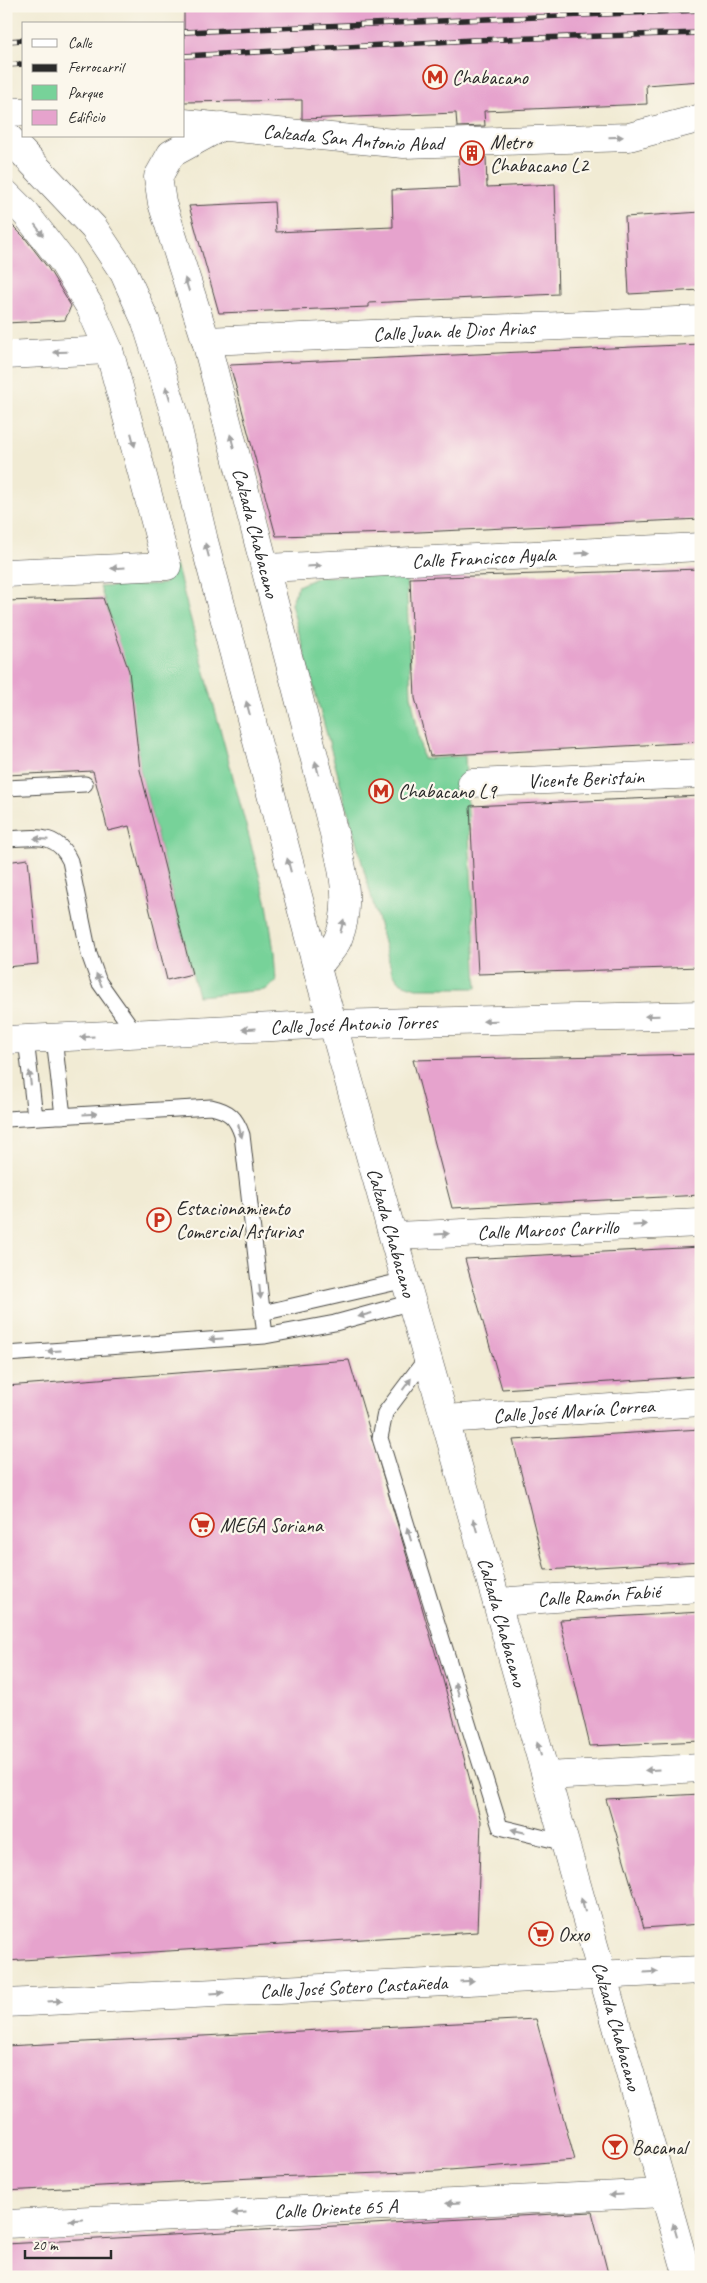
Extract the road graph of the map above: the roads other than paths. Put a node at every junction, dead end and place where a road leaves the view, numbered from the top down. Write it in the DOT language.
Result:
graph roads {
  1 [pos="6,111"];
  2 [pos="22,112"];
  3 [pos="701,118"];
  4 [pos="185,123"];
  5 [pos="222,126"];
  6 [pos="6,135"];
  7 [pos="6,194"];
  8 [pos="701,320"];
  9 [pos="206,341"];
  10 [pos="109,350"];
  11 [pos="6,355"];
  12 [pos="701,547"];
  13 [pos="266,568"];
  14 [pos="6,573"];
  15 [pos="701,774"];
  16 [pos="472,783"];
  17 [pos="85,784"];
  18 [pos="6,788"];
  19 [pos="6,840"];
  20 [pos="317,967"];
  21 [pos="701,1015"];
  22 [pos="333,1024"];
  23 [pos="136,1034"];
  24 [pos="54,1038"];
  25 [pos="16,1040"];
  26 [pos="62,1116"];
  27 [pos="36,1117"];
  28 [pos="6,1119"];
  29 [pos="701,1223"];
  30 [pos="394,1236"];
  31 [pos="409,1291"];
  32 [pos="262,1313"];
  33 [pos="265,1336"];
  34 [pos="6,1354"];
  35 [pos="428,1356"];
  36 [pos="701,1402"];
  37 [pos="445,1419"];
  38 [pos="701,1588"];
  39 [pos="497,1602"];
  40 [pos="701,1768"];
  41 [pos="546,1776"];
  42 [pos="565,1843"];
  43 [pos="701,1970"];
  44 [pos="602,1974"];
  45 [pos="6,2003"];
  46 [pos="664,2193"];
  47 [pos="6,2224"];
  48 [pos="688,2277"];
  1 -- 2 [label="main road"];
  5 -- 3 [label="main road, Calzada San Antonio Abad, one-way"];
  4 -- 5 [label="main road, Calzada San Antonio Abad"];
  9 -- 5 [label="main road, Calzada Chabacano, one-way"];
  20 -- 6 [label="main road, Calzada Chabacano, one-way"];
  7 -- 10 [label="main road, one-way"];
  8 -- 9 [label="main road, Calle Juan de Dios Arias"];
  13 -- 9 [label="main road, Calzada Chabacano, one-way"];
  10 -- 11 [label="main road, one-way"];
  10 -- 14 [label="main road, one-way"];
  13 -- 12 [label="main road, Calle Francisco Ayala, one-way"];
  20 -- 13 [label="main road, Calzada Chabacano, one-way"];
  15 -- 16 [label="main road, Vicente Beristain"];
  17 -- 18 [label="lane"];
  23 -- 19 [label="lane, one-way"];
  20 -- 22 [label="main road, Calzada Chabacano"];
  21 -- 22 [label="main road, Calle José Antonio Torres, one-way"];
  22 -- 23 [label="main road, Calle José Antonio Torres, one-way"];
  22 -- 30 [label="main road, Calzada Chabacano"];
  23 -- 24 [label="main road, Calle José Antonio Torres, one-way"];
  24 -- 25 [label="main road, Calle José Antonio Torres"];
  24 -- 26 [label="lane"];
  27 -- 25 [label="lane, one-way"];
  26 -- 27 [label="lane"];
  26 -- 32 [label="lane, one-way"];
  27 -- 28 [label="lane"];
  30 -- 29 [label="main road, Calle Marcos Carrillo, one-way"];
  30 -- 31 [label="main road, Calzada Chabacano"];
  31 -- 32 [label="lane"];
  31 -- 33 [label="lane, one-way"];
  31 -- 35 [label="main road, Calzada Chabacano"];
  32 -- 33 [label="lane"];
  33 -- 34 [label="lane, one-way"];
  35 -- 37 [label="main road, Calzada Chabacano"];
  42 -- 35 [label="lane, one-way"];
  36 -- 37 [label="main road, Calle José María Correa"];
  39 -- 37 [label="main road, Calzada Chabacano, one-way"];
  38 -- 39 [label="main road, Calle Ramón Fabié"];
  41 -- 39 [label="main road, Calzada Chabacano, one-way"];
  40 -- 41 [label="main road, one-way"];
  41 -- 42 [label="main road, Calzada Chabacano"];
  44 -- 42 [label="main road, Calzada Chabacano, one-way"];
  44 -- 43 [label="main road, Calle José Sotero Castañeda, one-way"];
  45 -- 44 [label="main road, Calle José Sotero Castañeda, one-way"];
  44 -- 46 [label="main road, Calzada Chabacano"];
  46 -- 47 [label="main road, Calle Oriente 65 A, one-way"];
  48 -- 46 [label="main road, Calzada Chabacano, one-way"];
}
